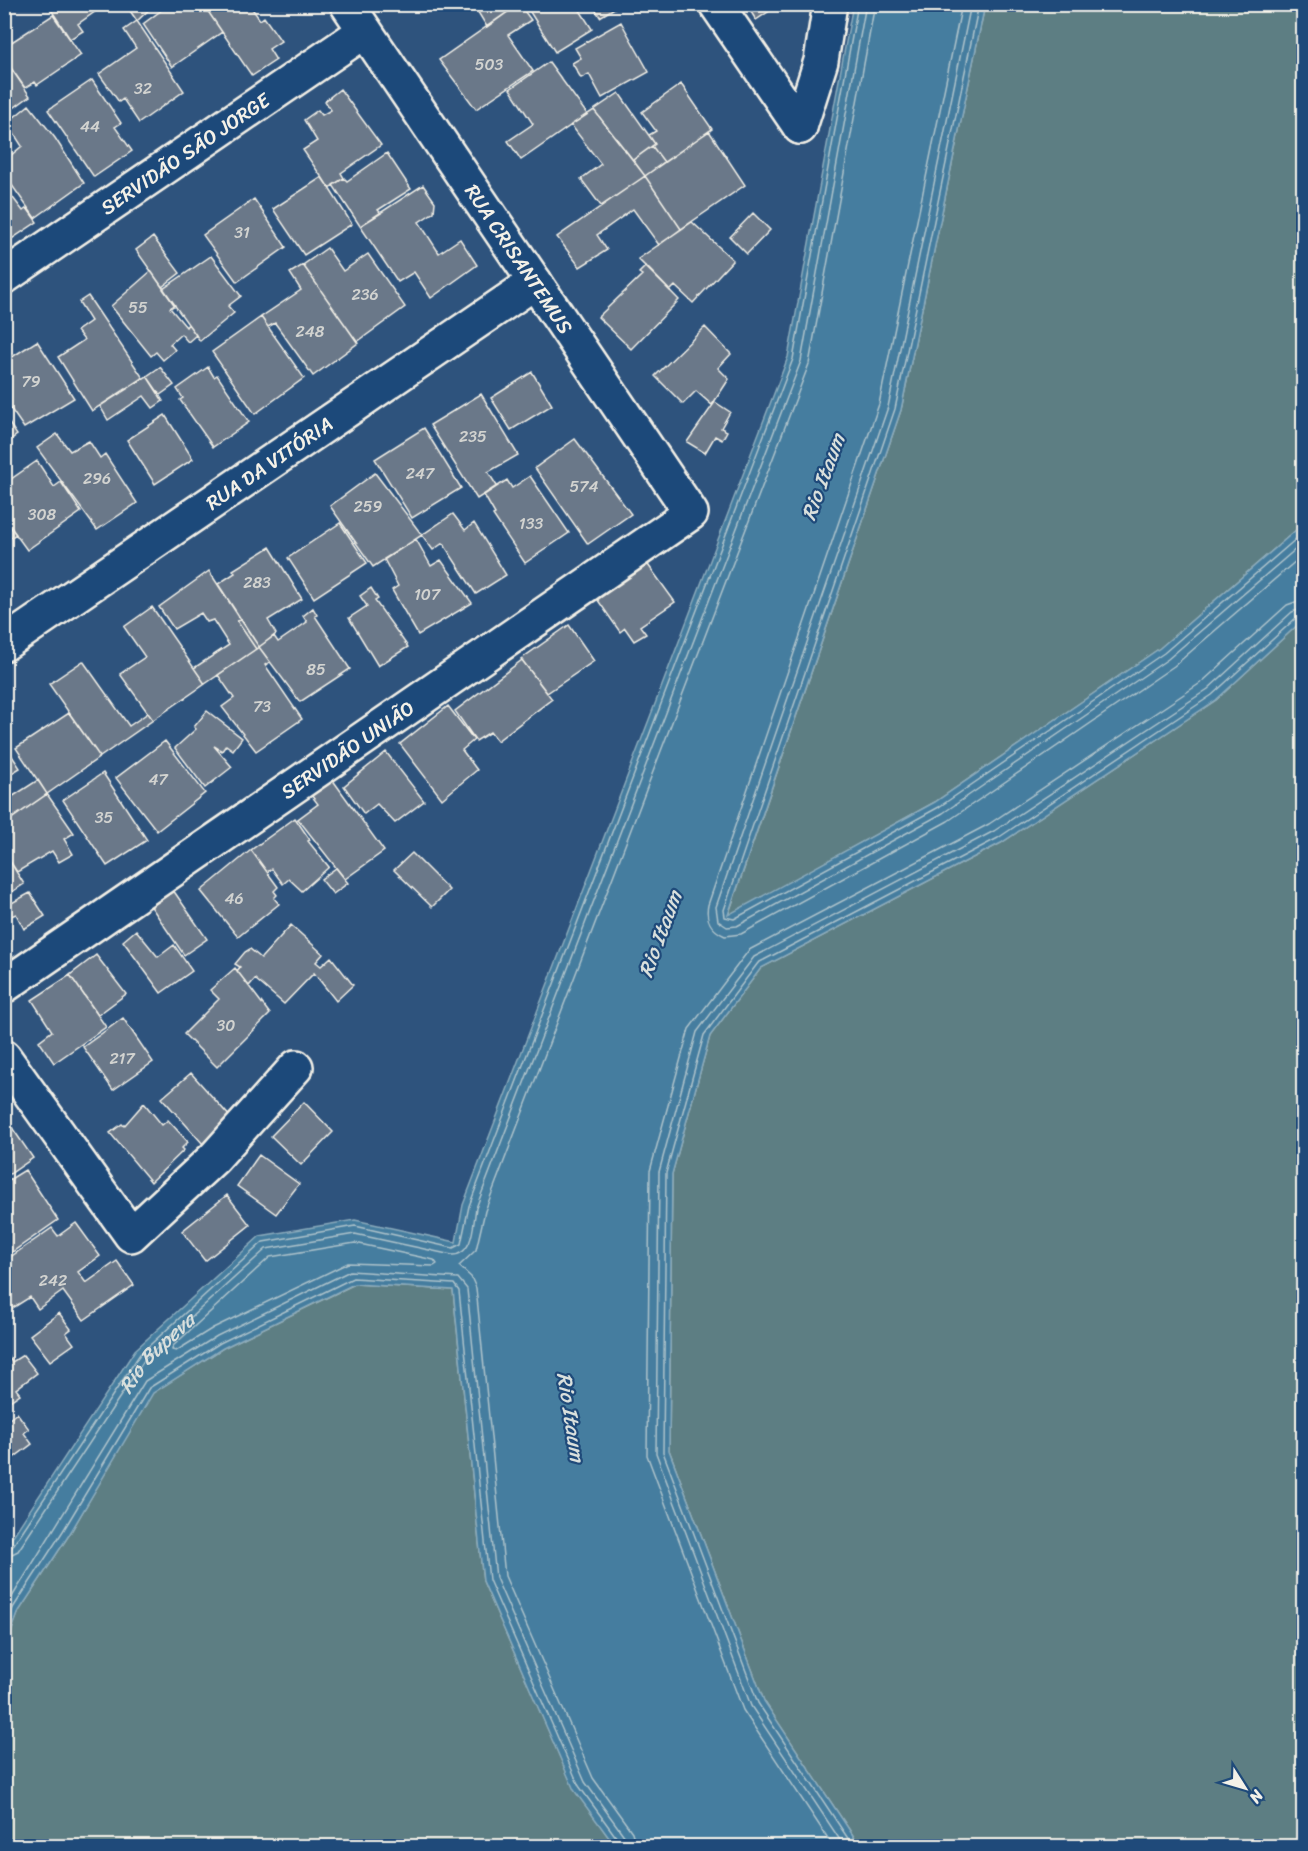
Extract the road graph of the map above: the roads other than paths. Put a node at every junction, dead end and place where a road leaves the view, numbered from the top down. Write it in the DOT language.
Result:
graph roads {
  1 [pos="347,4"];
  2 [pos="716,4"];
  3 [pos="830,4"];
  4 [pos="365,31"];
  5 [pos="4,278"];
  6 [pos="535,282"];
  7 [pos="691,513"];
  8 [pos="4,644"];
  9 [pos="4,986"];
  10 [pos="4,1057"];
  11 [pos="296,1067"];
  1 -- 4 [label="street, RUA CRISANTEMUS"];
  2 -- 3 [label="street"];
  4 -- 5 [label="street, SERVIDÃO SÃO JORGE"];
  4 -- 6 [label="street, RUA CRISANTEMUS"];
  6 -- 7 [label="street, RUA CRISANTEMUS"];
  6 -- 8 [label="street, RUA DA VITÓRIA"];
  7 -- 9 [label="street, SERVIDÃO UNIÃO"];
  10 -- 11 [label="street"];
}
